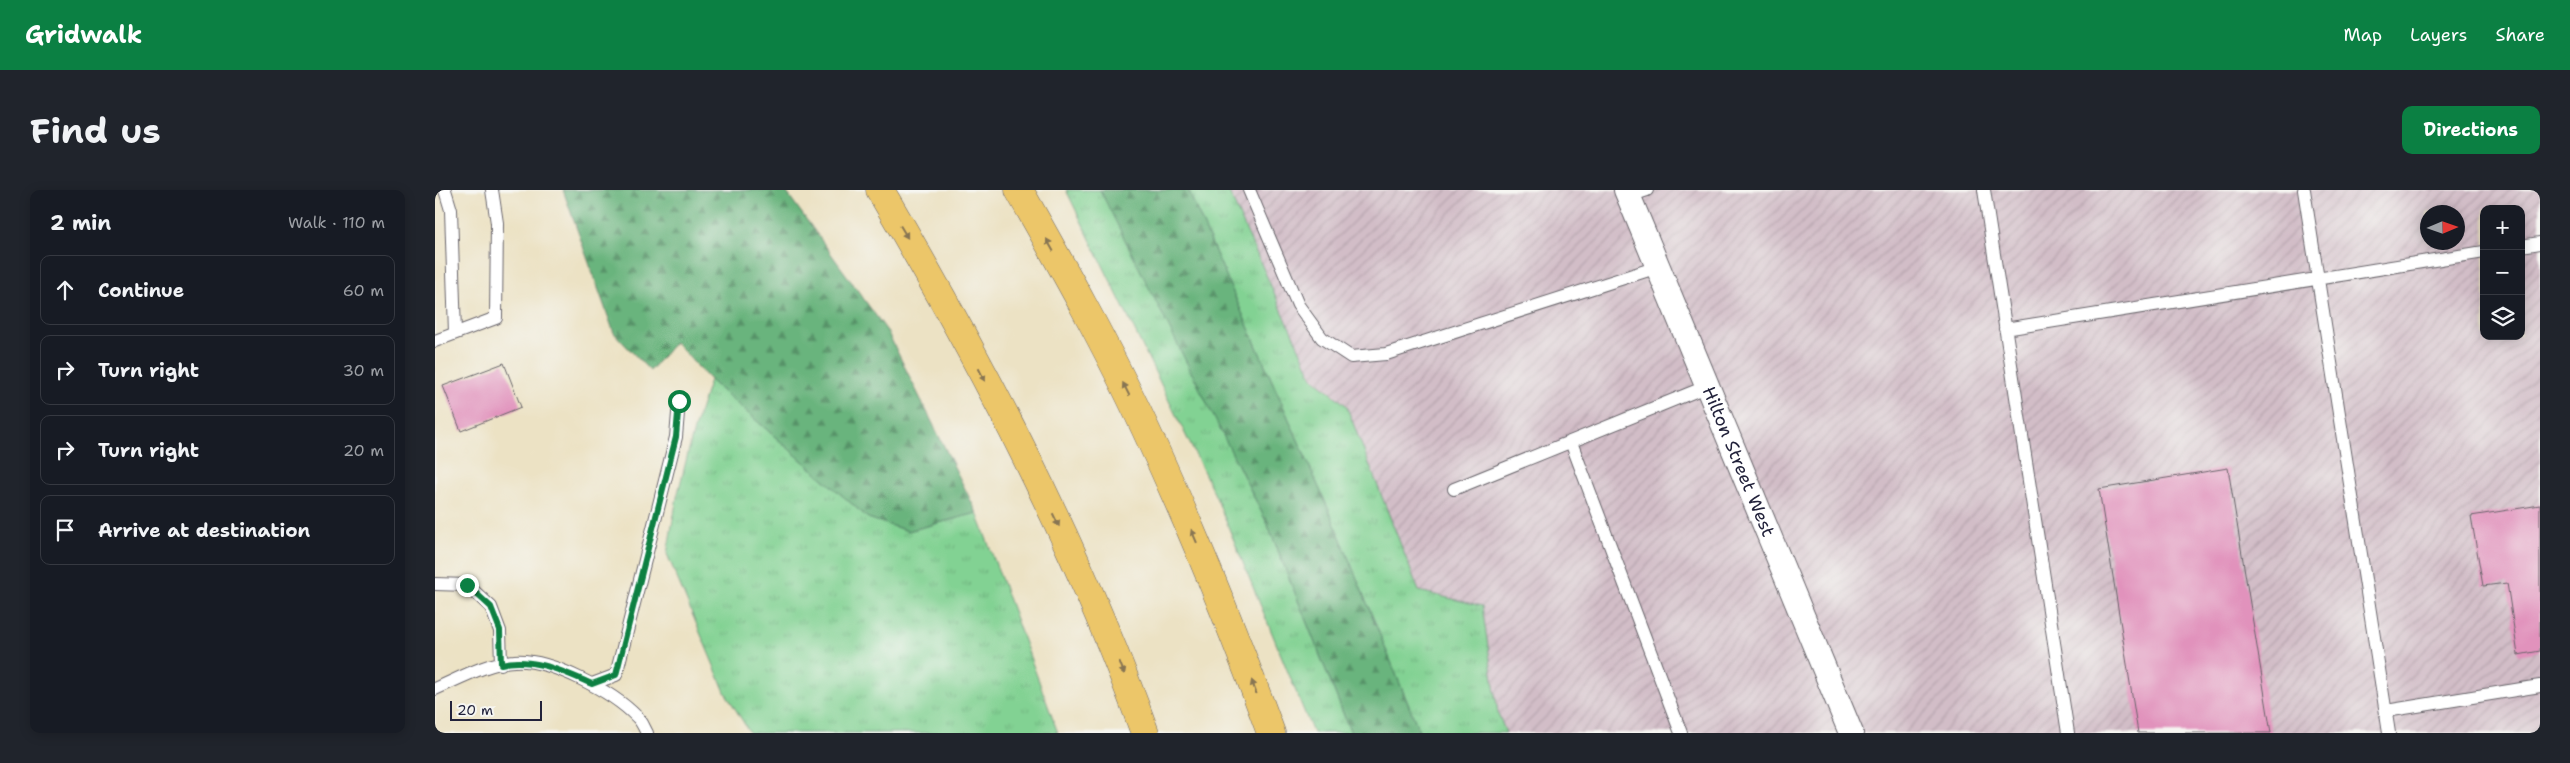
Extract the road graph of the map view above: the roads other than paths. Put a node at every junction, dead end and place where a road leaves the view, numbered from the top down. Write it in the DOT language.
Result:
graph roads {
  1 [pos="445,190"];
  2 [pos="492,190"];
  3 [pos="880,190"];
  4 [pos="1019,190"];
  5 [pos="1249,190"];
  6 [pos="1984,190"];
  7 [pos="2304,190"];
  8 [pos="1634,192"];
  9 [pos="2540,243"];
  10 [pos="2525,245"];
  11 [pos="2480,253"];
  12 [pos="1658,267"];
  13 [pos="2318,279"];
  14 [pos="2005,329"];
  15 [pos="455,333"];
  16 [pos="435,341"];
  17 [pos="1708,386"];
  18 [pos="679,401"];
  19 [pos="1571,442"];
  20 [pos="1454,489"];
  21 [pos="435,584"];
  22 [pos="501,664"];
  23 [pos="592,684"];
  24 [pos="2540,686"];
  25 [pos="435,690"];
  26 [pos="2386,711"];
  27 [pos="647,733"];
  28 [pos="1145,733"];
  29 [pos="1271,733"];
  30 [pos="1681,733"];
  31 [pos="1851,733"];
  32 [pos="2068,733"];
  33 [pos="2389,733"];
  1 -- 15 [label="lane"];
  2 -- 15 [label="lane"];
  3 -- 28 [label="highway, one-way"];
  29 -- 4 [label="highway, one-way"];
  5 -- 12 [label="lane"];
  6 -- 14 [label="lane"];
  7 -- 13 [label="lane"];
  8 -- 12 [label="street, Hilton Street West"];
  9 -- 10 [label="lane"];
  11 -- 13 [label="lane"];
  12 -- 17 [label="street, Hilton Street West"];
  13 -- 14 [label="lane"];
  13 -- 26 [label="lane"];
  14 -- 32 [label="lane"];
  15 -- 16 [label="lane"];
  17 -- 19 [label="lane"];
  17 -- 31 [label="street, Hilton Street West"];
  18 -- 23 [label="lane"];
  19 -- 20 [label="lane"];
  19 -- 30 [label="lane"];
  21 -- 22 [label="lane"];
  22 -- 23 [label="lane"];
  22 -- 25 [label="lane"];
  23 -- 27 [label="lane"];
  24 -- 26 [label="lane"];
  26 -- 33 [label="lane"];
}
